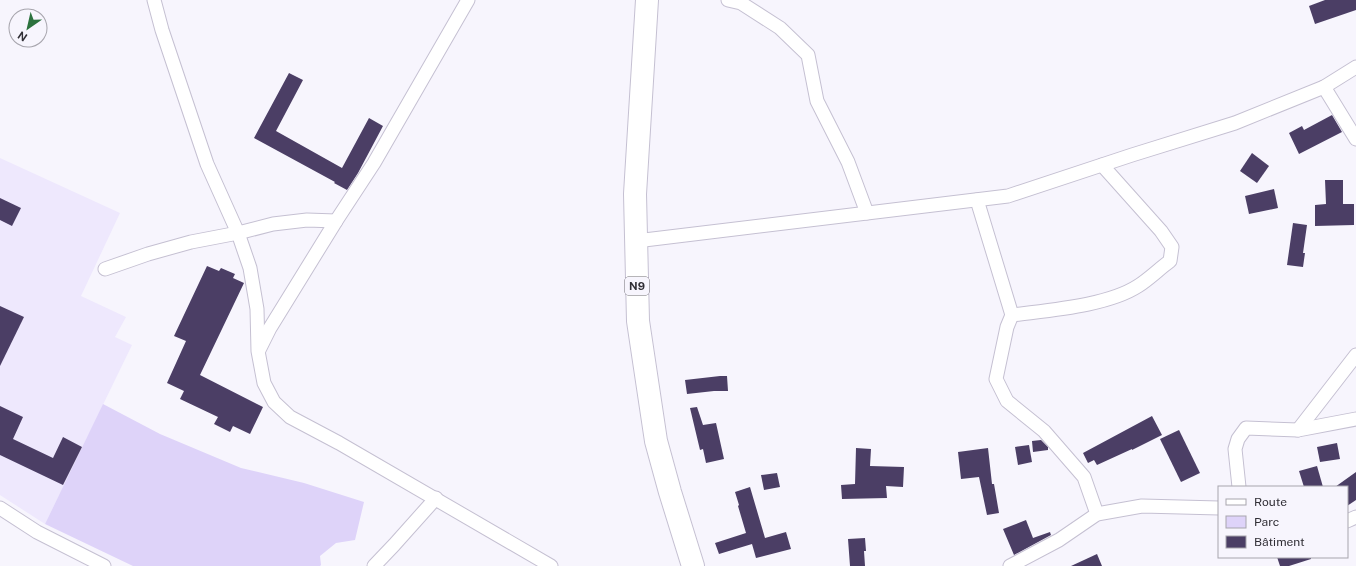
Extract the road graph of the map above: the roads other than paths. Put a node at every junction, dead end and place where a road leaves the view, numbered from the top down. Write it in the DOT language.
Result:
graph roads {
  1 [pos="154,0"];
  2 [pos="468,0"];
  3 [pos="646,0"];
  4 [pos="728,0"];
  5 [pos="1356,67"];
  6 [pos="1324,87"];
  7 [pos="1356,139"];
  8 [pos="1102,165"];
  9 [pos="977,200"];
  10 [pos="868,213"];
  11 [pos="336,221"];
  12 [pos="238,234"];
  13 [pos="636,241"];
  14 [pos="105,269"];
  15 [pos="1012,315"];
  16 [pos="258,351"];
  17 [pos="1356,355"];
  18 [pos="1356,419"];
  19 [pos="1298,430"];
  20 [pos="1239,486"];
  21 [pos="436,498"];
  22 [pos="0,508"];
  23 [pos="1218,508"];
  24 [pos="1097,514"];
  25 [pos="104,566"];
  26 [pos="374,566"];
  27 [pos="551,566"];
  28 [pos="693,566"];
  29 [pos="1010,566"];
  1 -- 12 [label="street"];
  2 -- 11 [label="street"];
  3 -- 13 [label="highway, N9"];
  4 -- 10 [label="street"];
  5 -- 6 [label="street"];
  6 -- 7 [label="street"];
  6 -- 8 [label="street"];
  8 -- 9 [label="street"];
  8 -- 15 [label="street"];
  9 -- 10 [label="street"];
  9 -- 15 [label="street"];
  10 -- 13 [label="street"];
  11 -- 12 [label="street"];
  11 -- 16 [label="street"];
  12 -- 14 [label="street"];
  12 -- 16 [label="street"];
  13 -- 28 [label="highway, N9"];
  15 -- 24 [label="street"];
  16 -- 21 [label="street"];
  17 -- 19 [label="street"];
  18 -- 19 [label="street"];
  19 -- 20 [label="street"];
  21 -- 26 [label="street"];
  21 -- 27 [label="street"];
  22 -- 25 [label="street"];
  23 -- 24 [label="street"];
  24 -- 29 [label="street"];
}
